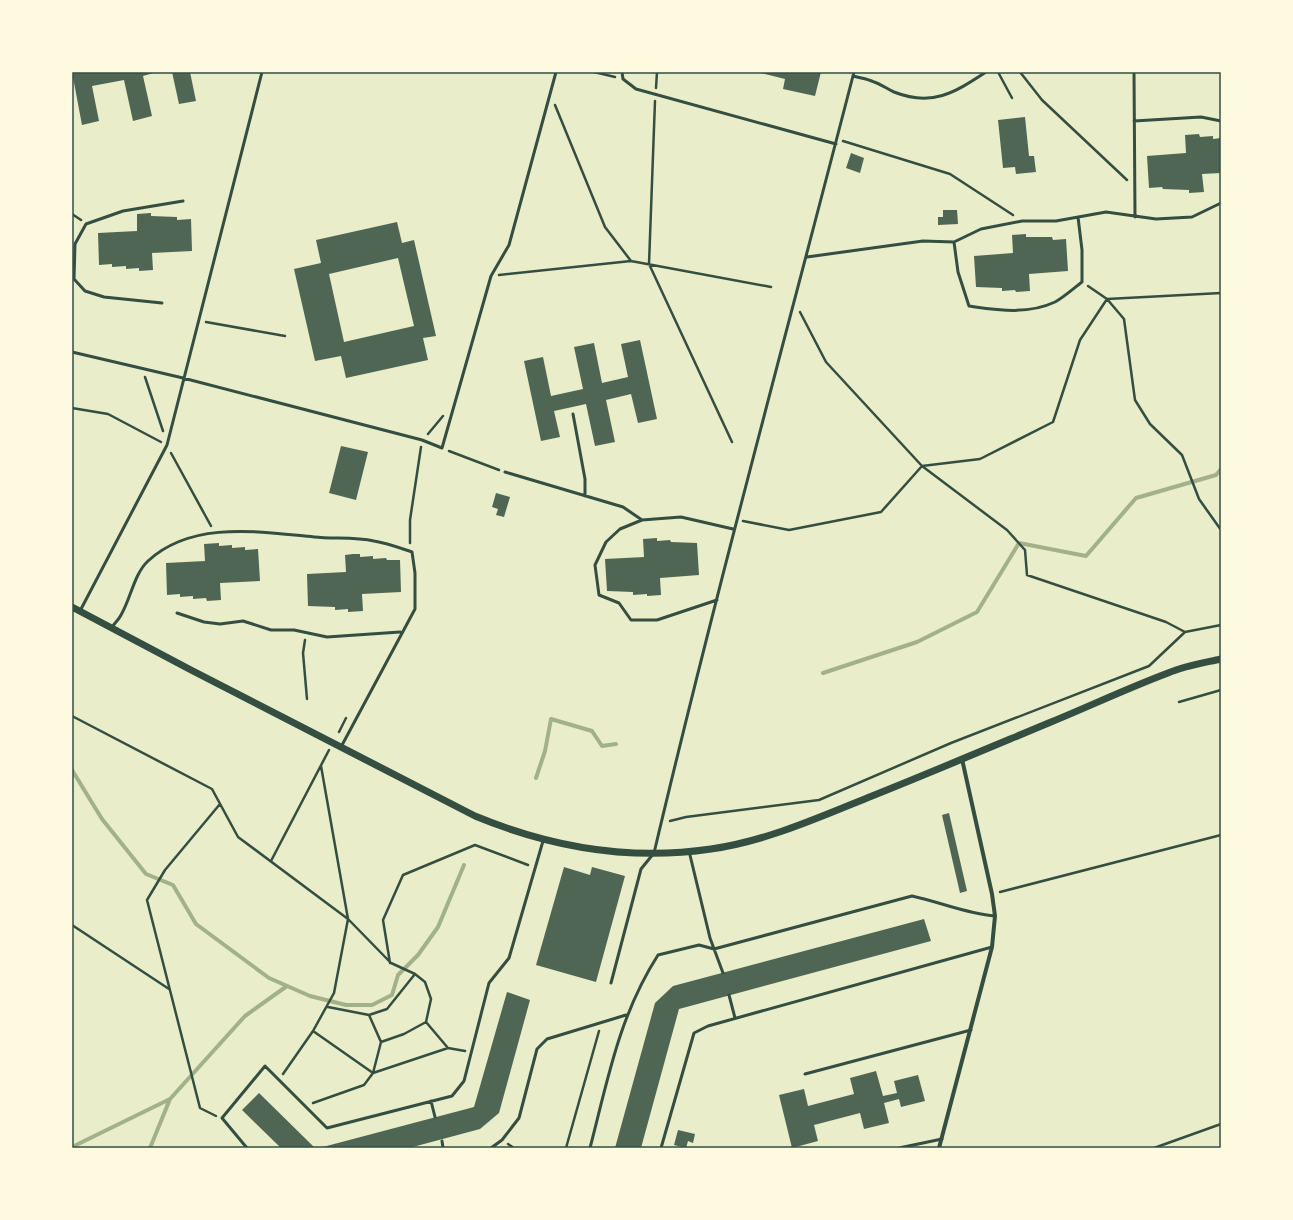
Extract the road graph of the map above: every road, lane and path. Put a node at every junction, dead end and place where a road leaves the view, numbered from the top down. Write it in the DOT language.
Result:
graph roads {
  1 [pos="262,72"];
  2 [pos="556,72"];
  3 [pos="594,72"];
  4 [pos="622,72"];
  5 [pos="657,72"];
  6 [pos="986,72"];
  7 [pos="998,72"];
  8 [pos="1020,72"];
  9 [pos="1134,72"];
  10 [pos="854,74"];
  11 [pos="623,79"];
  12 [pos="655,93"];
  13 [pos="550,94"];
  14 [pos="1012,98"];
  15 [pos="1134,121"];
  16 [pos="1221,121"];
  17 [pos="837,139"];
  18 [pos="836,144"];
  19 [pos="1135,187"];
  20 [pos="183,201"];
  21 [pos="1221,203"];
  22 [pos="1078,217"];
  23 [pos="1135,217"];
  24 [pos="1022,221"];
  25 [pos="954,242"];
  26 [pos="807,257"];
  27 [pos="631,261"];
  28 [pos="649,264"];
  29 [pos="491,276"];
  30 [pos="73,279"];
  31 [pos="1082,282"];
  32 [pos="771,287"];
  33 [pos="1221,293"];
  34 [pos="1107,299"];
  35 [pos="162,303"];
  36 [pos="795,303"];
  37 [pos="200,321"];
  38 [pos="284,336"];
  39 [pos="72,352"];
  40 [pos="143,369"];
  41 [pos="183,378"];
  42 [pos="455,402"];
  43 [pos="72,408"];
  44 [pos="573,414"];
  45 [pos="422,440"];
  46 [pos="732,442"];
  47 [pos="167,445"];
  48 [pos="442,448"];
  49 [pos="922,466"];
  50 [pos="505,472"];
  51 [pos="585,496"];
  52 [pos="642,520"];
  53 [pos="736,520"];
  54 [pos="733,529"];
  55 [pos="1221,530"];
  56 [pos="214,533"];
  57 [pos="410,551"];
  58 [pos="717,600"];
  59 [pos="72,607"];
  60 [pos="80,611"];
  61 [pos="177,613"];
  62 [pos="1221,626"];
  63 [pos="112,628"];
  64 [pos="400,632"];
  65 [pos="1185,632"];
  66 [pos="304,644"];
  67 [pos="1221,659"];
  68 [pos="1221,690"];
  69 [pos="307,699"];
  70 [pos="1179,702"];
  71 [pos="72,716"];
  72 [pos="346,718"];
  73 [pos="333,743"];
  74 [pos="341,747"];
  75 [pos="962,759"];
  76 [pos="321,766"];
  77 [pos="220,804"];
  78 [pos="661,824"];
  79 [pos="1221,835"];
  80 [pos="543,840"];
  81 [pos="689,851"];
  82 [pos="654,853"];
  83 [pos="271,861"];
  84 [pos="536,868"];
  85 [pos="992,894"];
  86 [pos="995,916"];
  87 [pos="348,919"];
  88 [pos="72,925"];
  89 [pos="992,947"];
  90 [pos="714,949"];
  91 [pos="391,963"];
  92 [pos="723,972"];
  93 [pos="415,974"];
  94 [pos="610,983"];
  95 [pos="170,989"];
  96 [pos="729,995"];
  97 [pos="328,1007"];
  98 [pos="369,1015"];
  99 [pos="626,1015"];
  100 [pos="735,1018"];
  101 [pos="426,1022"];
  102 [pos="601,1022"];
  103 [pos="971,1030"];
  104 [pos="313,1031"];
  105 [pos="381,1042"];
  106 [pos="448,1048"];
  107 [pos="471,1053"];
  108 [pos="372,1073"];
  109 [pos="805,1074"];
  110 [pos="278,1080"];
  111 [pos="431,1101"];
  112 [pos="305,1106"];
  113 [pos="435,1116"];
  114 [pos="222,1118"];
  115 [pos="1221,1124"];
  116 [pos="942,1138"];
  117 [pos="442,1141"];
  118 [pos="247,1148"];
  119 [pos="444,1148"];
  120 [pos="491,1148"];
  121 [pos="566,1148"];
  122 [pos="590,1148"];
  123 [pos="661,1148"];
  124 [pos="898,1148"];
  125 [pos="939,1148"];
  126 [pos="1154,1148"];
  1 -- 37 [label="lane"];
  2 -- 13 [label="lane"];
  3 -- 11 [label="path"];
  4 -- 11 [label="lane"];
  5 -- 12 [label="path"];
  6 -- 10 [label="lane"];
  7 -- 14 [label="path"];
  8 -- 19 [label="path"];
  9 -- 15 [label="lane"];
  10 -- 17 [label="lane"];
  11 -- 12 [label="lane"];
  12 -- 18 [label="lane"];
  12 -- 28 [label="path"];
  13 -- 27 [label="path"];
  13 -- 29 [label="lane"];
  15 -- 16 [label="lane"];
  15 -- 19 [label="lane"];
  17 -- 18 [label="lane"];
  17 -- 24 [label="path"];
  18 -- 26 [label="lane"];
  19 -- 23 [label="lane"];
  20 -- 30 [label="lane"];
  21 -- 23 [label="lane"];
  22 -- 23 [label="lane"];
  22 -- 24 [label="lane"];
  22 -- 31 [label="lane"];
  24 -- 25 [label="lane"];
  25 -- 26 [label="lane"];
  25 -- 31 [label="lane"];
  26 -- 36 [label="lane"];
  27 -- 28 [label="path"];
  27 -- 29 [label="path"];
  28 -- 32 [label="path"];
  28 -- 46 [label="path"];
  29 -- 42 [label="lane"];
  30 -- 35 [label="lane"];
  31 -- 34 [label="path"];
  33 -- 34 [label="path"];
  34 -- 49 [label="path"];
  34 -- 55 [label="path"];
  36 -- 49 [label="path"];
  36 -- 53 [label="lane"];
  37 -- 38 [label="path"];
  37 -- 41 [label="lane"];
  39 -- 40 [label="lane"];
  40 -- 41 [label="lane"];
  40 -- 47 [label="path"];
  41 -- 45 [label="lane"];
  41 -- 47 [label="lane"];
  42 -- 45 [label="path"];
  42 -- 48 [label="lane"];
  43 -- 47 [label="path"];
  44 -- 51 [label="lane"];
  45 -- 48 [label="lane"];
  45 -- 57 [label="path"];
  47 -- 56 [label="path"];
  47 -- 60 [label="lane"];
  48 -- 50 [label="path"];
  49 -- 53 [label="path"];
  49 -- 65 [label="path"];
  50 -- 51 [label="lane"];
  51 -- 52 [label="lane"];
  52 -- 54 [label="lane"];
  52 -- 58 [label="lane"];
  53 -- 54 [label="lane"];
  54 -- 58 [label="lane"];
  56 -- 57 [label="lane"];
  56 -- 63 [label="lane"];
  57 -- 64 [label="lane"];
  58 -- 78 [label="lane"];
  59 -- 60 [label="street"];
  60 -- 63 [label="street"];
  61 -- 64 [label="lane"];
  62 -- 65 [label="path"];
  63 -- 73 [label="street"];
  64 -- 74 [label="lane"];
  65 -- 78 [label="path"];
  66 -- 69 [label="path"];
  67 -- 75 [label="street"];
  68 -- 70 [label="path"];
  71 -- 77 [label="path"];
  72 -- 73 [label="path"];
  73 -- 74 [label="street"];
  73 -- 76 [label="path"];
  74 -- 80 [label="street"];
  75 -- 81 [label="street"];
  75 -- 85 [label="street"];
  76 -- 83 [label="path"];
  76 -- 87 [label="path"];
  77 -- 83 [label="path"];
  77 -- 95 [label="path"];
  78 -- 82 [label="lane"];
  79 -- 85 [label="path"];
  80 -- 82 [label="street"];
  80 -- 84 [label="lane"];
  81 -- 82 [label="street"];
  81 -- 90 [label="lane"];
  82 -- 94 [label="lane"];
  83 -- 87 [label="path"];
  84 -- 91 [label="path"];
  84 -- 107 [label="lane"];
  85 -- 86 [label="street"];
  86 -- 89 [label="street"];
  86 -- 90 [label="lane"];
  87 -- 91 [label="path"];
  87 -- 97 [label="path"];
  88 -- 95 [label="path"];
  89 -- 100 [label="lane"];
  89 -- 103 [label="street"];
  90 -- 92 [label="lane"];
  90 -- 99 [label="lane"];
  91 -- 93 [label="path"];
  93 -- 98 [label="path"];
  93 -- 101 [label="path"];
  95 -- 114 [label="path"];
  96 -- 100 [label="lane"];
  97 -- 98 [label="path"];
  97 -- 104 [label="path"];
  98 -- 105 [label="path"];
  99 -- 102 [label="lane"];
  99 -- 122 [label="lane"];
  100 -- 123 [label="lane"];
  101 -- 105 [label="path"];
  101 -- 106 [label="path"];
  102 -- 120 [label="lane"];
  102 -- 121 [label="path"];
  103 -- 109 [label="lane"];
  103 -- 116 [label="street"];
  104 -- 108 [label="path"];
  104 -- 110 [label="path"];
  105 -- 108 [label="path"];
  106 -- 107 [label="path"];
  106 -- 108 [label="path"];
  107 -- 111 [label="lane"];
  108 -- 112 [label="path"];
  110 -- 112 [label="lane"];
  110 -- 114 [label="lane"];
  111 -- 112 [label="lane"];
  111 -- 113 [label="lane"];
  114 -- 118 [label="lane"];
  115 -- 126 [label="path"];
  116 -- 124 [label="lane"];
  116 -- 125 [label="street"];
  117 -- 119 [label="lane"];
}
